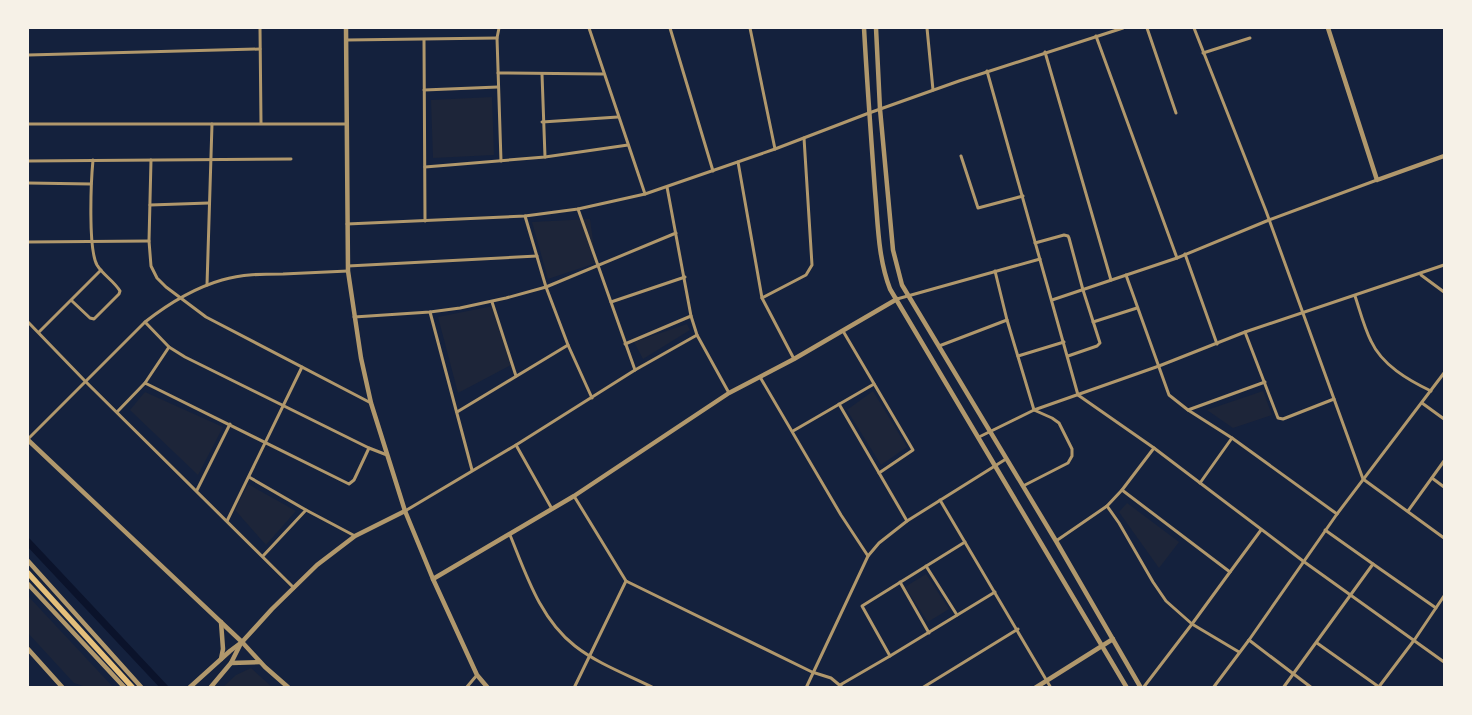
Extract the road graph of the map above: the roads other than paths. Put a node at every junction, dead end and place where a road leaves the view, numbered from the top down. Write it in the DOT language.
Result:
graph roads {
  1 [pos="260,28"];
  2 [pos="346,28"];
  3 [pos="498,28"];
  4 [pos="588,28"];
  5 [pos="670,28"];
  6 [pos="750,28"];
  7 [pos="864,28"];
  8 [pos="876,28"];
  9 [pos="927,28"];
  10 [pos="1123,28"];
  11 [pos="1146,28"];
  12 [pos="1194,28"];
  13 [pos="1328,28"];
  14 [pos="1096,36"];
  15 [pos="497,38"];
  16 [pos="1250,38"];
  17 [pos="346,40"];
  18 [pos="424,40"];
  19 [pos="260,49"];
  20 [pos="1045,52"];
  21 [pos="1203,53"];
  22 [pos="28,55"];
  23 [pos="987,71"];
  24 [pos="498,73"];
  25 [pos="542,74"];
  26 [pos="603,74"];
  27 [pos="498,87"];
  28 [pos="424,90"];
  29 [pos="933,90"];
  30 [pos="880,109"];
  31 [pos="869,113"];
  32 [pos="1176,113"];
  33 [pos="618,117"];
  34 [pos="542,122"];
  35 [pos="261,123"];
  36 [pos="28,124"];
  37 [pos="212,124"];
  38 [pos="347,124"];
  39 [pos="804,138"];
  40 [pos="628,145"];
  41 [pos="775,149"];
  42 [pos="961,156"];
  43 [pos="1444,156"];
  44 [pos="545,157"];
  45 [pos="291,159"];
  46 [pos="93,160"];
  47 [pos="151,160"];
  48 [pos="210,160"];
  49 [pos="28,161"];
  50 [pos="501,161"];
  51 [pos="738,162"];
  52 [pos="425,168"];
  53 [pos="713,171"];
  54 [pos="1377,180"];
  55 [pos="28,183"];
  56 [pos="91,184"];
  57 [pos="667,187"];
  58 [pos="645,194"];
  59 [pos="1023,196"];
  60 [pos="209,203"];
  61 [pos="150,205"];
  62 [pos="578,209"];
  63 [pos="525,216"];
  64 [pos="1269,220"];
  65 [pos="425,221"];
  66 [pos="347,224"];
  67 [pos="676,233"];
  68 [pos="149,241"];
  69 [pos="28,242"];
  70 [pos="92,242"];
  71 [pos="1035,243"];
  72 [pos="1186,254"];
  73 [pos="537,256"];
  74 [pos="1177,258"];
  75 [pos="1040,259"];
  76 [pos="597,265"];
  77 [pos="1444,265"];
  78 [pos="348,269"];
  79 [pos="101,270"];
  80 [pos="995,271"];
  81 [pos="1421,274"];
  82 [pos="1126,275"];
  83 [pos="685,277"];
  84 [pos="1111,280"];
  85 [pos="207,285"];
  86 [pos="546,287"];
  87 [pos="1083,290"];
  88 [pos="1444,292"];
  89 [pos="908,296"];
  90 [pos="1355,296"];
  91 [pos="180,298"];
  92 [pos="762,298"];
  93 [pos="897,299"];
  94 [pos="1052,300"];
  95 [pos="72,301"];
  96 [pos="492,302"];
  97 [pos="611,302"];
  98 [pos="1137,308"];
  99 [pos="430,312"];
  100 [pos="1303,314"];
  101 [pos="691,316"];
  102 [pos="354,317"];
  103 [pos="1007,320"];
  104 [pos="28,322"];
  105 [pos="144,322"];
  106 [pos="1093,322"];
  107 [pos="843,331"];
  108 [pos="39,332"];
  109 [pos="1245,332"];
  110 [pos="697,335"];
  111 [pos="1064,342"];
  112 [pos="625,344"];
  113 [pos="1217,344"];
  114 [pos="568,345"];
  115 [pos="939,346"];
  116 [pos="169,347"];
  117 [pos="1018,356"];
  118 [pos="1068,356"];
  119 [pos="794,359"];
  120 [pos="302,366"];
  121 [pos="1159,366"];
  122 [pos="635,370"];
  123 [pos="1444,373"];
  124 [pos="516,376"];
  125 [pos="760,377"];
  126 [pos="85,381"];
  127 [pos="1265,382"];
  128 [pos="145,383"];
  129 [pos="874,384"];
  130 [pos="1431,391"];
  131 [pos="729,393"];
  132 [pos="1078,396"];
  133 [pos="592,398"];
  134 [pos="1334,399"];
  135 [pos="371,403"];
  136 [pos="1422,403"];
  137 [pos="839,404"];
  138 [pos="284,405"];
  139 [pos="1034,410"];
  140 [pos="1188,410"];
  141 [pos="117,412"];
  142 [pos="457,412"];
  143 [pos="1444,419"];
  144 [pos="230,424"];
  145 [pos="793,431"];
  146 [pos="990,432"];
  147 [pos="978,437"];
  148 [pos="1232,438"];
  149 [pos="28,440"];
  150 [pos="266,442"];
  151 [pos="516,445"];
  152 [pos="369,448"];
  153 [pos="1154,448"];
  154 [pos="387,455"];
  155 [pos="1006,459"];
  156 [pos="1444,461"];
  157 [pos="996,466"];
  158 [pos="472,470"];
  159 [pos="879,473"];
  160 [pos="249,477"];
  161 [pos="1432,478"];
  162 [pos="1363,479"];
  163 [pos="1200,483"];
  164 [pos="1023,486"];
  165 [pos="1444,487"];
  166 [pos="197,490"];
  167 [pos="1122,490"];
  168 [pos="574,496"];
  169 [pos="940,500"];
  170 [pos="1107,506"];
  171 [pos="552,509"];
  172 [pos="306,510"];
  173 [pos="405,511"];
  174 [pos="1408,511"];
  175 [pos="1337,514"];
  176 [pos="227,520"];
  177 [pos="908,521"];
  178 [pos="1261,530"];
  179 [pos="1325,530"];
  180 [pos="510,534"];
  181 [pos="355,536"];
  182 [pos="1444,538"];
  183 [pos="1056,541"];
  184 [pos="965,542"];
  185 [pos="263,556"];
  186 [pos="868,556"];
  187 [pos="28,561"];
  188 [pos="1304,561"];
  189 [pos="1374,564"];
  190 [pos="926,566"];
  191 [pos="1230,572"];
  192 [pos="28,573"];
  193 [pos="433,579"];
  194 [pos="626,581"];
  195 [pos="900,582"];
  196 [pos="28,584"];
  197 [pos="294,588"];
  198 [pos="995,592"];
  199 [pos="1352,594"];
  200 [pos="1444,596"];
  201 [pos="1436,608"];
  202 [pos="957,615"];
  203 [pos="221,622"];
  204 [pos="1192,624"];
  205 [pos="1018,629"];
  206 [pos="929,633"];
  207 [pos="1113,639"];
  208 [pos="1249,640"];
  209 [pos="1415,640"];
  210 [pos="242,642"];
  211 [pos="1317,643"];
  212 [pos="1101,646"];
  213 [pos="28,649"];
  214 [pos="1239,652"];
  215 [pos="589,656"];
  216 [pos="890,656"];
  217 [pos="220,660"];
  218 [pos="260,662"];
  219 [pos="1444,662"];
  220 [pos="231,663"];
  221 [pos="812,672"];
  222 [pos="1293,674"];
  223 [pos="477,675"];
  224 [pos="1047,680"];
  225 [pos="842,686"];
  226 [pos="190,687"];
  227 [pos="1378,687"];
  228 [pos="63,688"];
  229 [pos="125,688"];
  230 [pos="133,688"];
  231 [pos="142,688"];
  232 [pos="210,688"];
  233 [pos="289,688"];
  234 [pos="466,688"];
  235 [pos="488,688"];
  236 [pos="574,688"];
  237 [pos="654,688"];
  238 [pos="806,688"];
  239 [pos="922,688"];
  240 [pos="1035,688"];
  241 [pos="1051,688"];
  242 [pos="1127,688"];
  243 [pos="1142,688"];
  244 [pos="1213,688"];
  245 [pos="1283,688"];
  246 [pos="1312,688"];
  1 -- 19 [label="street"];
  2 -- 17 [label="street"];
  3 -- 15 [label="street"];
  4 -- 26 [label="street"];
  5 -- 53 [label="street"];
  6 -- 41 [label="street"];
  7 -- 31 [label="street"];
  8 -- 30 [label="street"];
  9 -- 29 [label="street"];
  10 -- 14 [label="street"];
  11 -- 32 [label="street"];
  12 -- 21 [label="street"];
  13 -- 54 [label="street"];
  14 -- 20 [label="street"];
  14 -- 74 [label="street"];
  15 -- 18 [label="street"];
  15 -- 24 [label="street"];
  16 -- 21 [label="street"];
  17 -- 18 [label="street"];
  17 -- 38 [label="street"];
  18 -- 28 [label="street"];
  19 -- 22 [label="street"];
  19 -- 35 [label="street"];
  20 -- 23 [label="street"];
  20 -- 84 [label="street"];
  21 -- 64 [label="street"];
  23 -- 29 [label="street"];
  23 -- 59 [label="street"];
  24 -- 25 [label="street"];
  24 -- 27 [label="street"];
  25 -- 26 [label="street"];
  25 -- 34 [label="street"];
  26 -- 33 [label="street"];
  27 -- 28 [label="street"];
  27 -- 50 [label="street"];
  28 -- 52 [label="street"];
  29 -- 30 [label="street"];
  30 -- 31 [label="street"];
  30 -- 89 [label="street"];
  31 -- 39 [label="street"];
  31 -- 93 [label="street"];
  33 -- 34 [label="street"];
  33 -- 40 [label="street"];
  34 -- 44 [label="street"];
  35 -- 37 [label="street"];
  35 -- 38 [label="street"];
  36 -- 37 [label="street"];
  37 -- 48 [label="street"];
  38 -- 66 [label="street"];
  39 -- 41 [label="street"];
  39 -- 92 [label="street"];
  40 -- 44 [label="street"];
  40 -- 58 [label="street"];
  41 -- 51 [label="street"];
  42 -- 59 [label="street"];
  43 -- 54 [label="street"];
  44 -- 50 [label="street"];
  45 -- 48 [label="street"];
  46 -- 47 [label="street"];
  46 -- 49 [label="street"];
  46 -- 56 [label="street"];
  47 -- 48 [label="street"];
  47 -- 61 [label="street"];
  48 -- 60 [label="street"];
  50 -- 52 [label="street"];
  51 -- 53 [label="street"];
  51 -- 92 [label="street"];
  52 -- 65 [label="street"];
  53 -- 57 [label="street"];
  54 -- 64 [label="street"];
  55 -- 56 [label="street"];
  56 -- 70 [label="street"];
  57 -- 58 [label="street"];
  57 -- 67 [label="street"];
  58 -- 62 [label="street"];
  59 -- 71 [label="street"];
  60 -- 61 [label="street"];
  60 -- 85 [label="street"];
  61 -- 68 [label="street"];
  62 -- 63 [label="street"];
  62 -- 76 [label="street"];
  63 -- 65 [label="street"];
  63 -- 73 [label="street"];
  64 -- 72 [label="street"];
  64 -- 100 [label="street"];
  65 -- 66 [label="street"];
  66 -- 78 [label="street"];
  67 -- 76 [label="street"];
  67 -- 83 [label="street"];
  68 -- 70 [label="street"];
  68 -- 91 [label="street"];
  69 -- 70 [label="street"];
  70 -- 79 [label="street"];
  71 -- 75 [label="street"];
  71 -- 87 [label="street"];
  72 -- 74 [label="street"];
  72 -- 113 [label="street"];
  73 -- 78 [label="street"];
  73 -- 86 [label="street"];
  74 -- 82 [label="street"];
  75 -- 80 [label="street"];
  75 -- 94 [label="street"];
  76 -- 86 [label="street"];
  76 -- 97 [label="street"];
  77 -- 81 [label="street"];
  78 -- 85 [label="street"];
  78 -- 102 [label="street"];
  79 -- 95 [label="street"];
  79 -- 95 [label="street"];
  80 -- 89 [label="street"];
  80 -- 103 [label="street"];
  81 -- 88 [label="street"];
  81 -- 90 [label="street"];
  82 -- 84 [label="street"];
  82 -- 98 [label="street"];
  83 -- 97 [label="street"];
  83 -- 101 [label="street"];
  84 -- 87 [label="street"];
  85 -- 91 [label="street"];
  86 -- 96 [label="street"];
  86 -- 114 [label="street"];
  87 -- 94 [label="street"];
  87 -- 106 [label="street"];
  89 -- 93 [label="street"];
  89 -- 115 [label="street"];
  90 -- 100 [label="street"];
  90 -- 130 [label="street"];
  91 -- 105 [label="street"];
  91 -- 120 [label="street"];
  92 -- 119 [label="street"];
  93 -- 107 [label="street"];
  93 -- 147 [label="street"];
  94 -- 111 [label="street"];
  95 -- 108 [label="street"];
  96 -- 99 [label="street"];
  96 -- 124 [label="street"];
  97 -- 112 [label="street"];
  98 -- 106 [label="street"];
  98 -- 121 [label="street"];
  99 -- 102 [label="street"];
  99 -- 142 [label="street"];
  100 -- 109 [label="street"];
  100 -- 134 [label="street"];
  101 -- 110 [label="street"];
  101 -- 112 [label="street"];
  102 -- 135 [label="street"];
  103 -- 115 [label="street"];
  103 -- 117 [label="street"];
  104 -- 108 [label="street"];
  105 -- 116 [label="street"];
  105 -- 126 [label="street"];
  106 -- 118 [label="street"];
  107 -- 119 [label="street"];
  107 -- 129 [label="street"];
  108 -- 126 [label="street"];
  109 -- 113 [label="street"];
  109 -- 127 [label="street"];
  110 -- 122 [label="street"];
  110 -- 131 [label="street"];
  111 -- 117 [label="street"];
  111 -- 118 [label="street"];
  112 -- 122 [label="street"];
  113 -- 121 [label="street"];
  114 -- 124 [label="street"];
  114 -- 133 [label="street"];
  115 -- 146 [label="street"];
  116 -- 128 [label="street"];
  116 -- 138 [label="street"];
  117 -- 139 [label="street"];
  118 -- 132 [label="street"];
  119 -- 125 [label="street"];
  120 -- 135 [label="street"];
  120 -- 138 [label="street"];
  121 -- 132 [label="street"];
  121 -- 140 [label="street"];
  122 -- 133 [label="street"];
  123 -- 130 [label="street"];
  124 -- 142 [label="street"];
  125 -- 131 [label="street"];
  125 -- 145 [label="street"];
  126 -- 141 [label="street"];
  126 -- 149 [label="street"];
  127 -- 134 [label="street"];
  127 -- 140 [label="street"];
  128 -- 141 [label="street"];
  128 -- 144 [label="street"];
  129 -- 137 [label="street"];
  129 -- 159 [label="street"];
  130 -- 136 [label="street"];
  131 -- 168 [label="street"];
  132 -- 139 [label="street"];
  132 -- 153 [label="street"];
  133 -- 151 [label="street"];
  134 -- 162 [label="street"];
  135 -- 154 [label="street"];
  136 -- 143 [label="street"];
  136 -- 162 [label="street"];
  137 -- 145 [label="street"];
  137 -- 159 [label="street"];
  138 -- 150 [label="street"];
  138 -- 152 [label="street"];
  139 -- 146 [label="street"];
  139 -- 164 [label="street"];
  140 -- 148 [label="street"];
  141 -- 166 [label="street"];
  142 -- 158 [label="street"];
  144 -- 150 [label="street"];
  144 -- 166 [label="street"];
  145 -- 186 [label="street"];
  146 -- 147 [label="street"];
  146 -- 155 [label="street"];
  147 -- 157 [label="street"];
  148 -- 163 [label="street"];
  148 -- 175 [label="street"];
  149 -- 203 [label="street"];
  150 -- 152 [label="street"];
  150 -- 160 [label="street"];
  151 -- 158 [label="street"];
  151 -- 171 [label="street"];
  152 -- 154 [label="street"];
  153 -- 163 [label="street"];
  153 -- 167 [label="street"];
  154 -- 173 [label="street"];
  155 -- 157 [label="street"];
  155 -- 164 [label="street"];
  156 -- 161 [label="street"];
  157 -- 169 [label="street"];
  157 -- 212 [label="street"];
  158 -- 173 [label="street"];
  159 -- 177 [label="street"];
  160 -- 172 [label="street"];
  160 -- 176 [label="street"];
  161 -- 165 [label="street"];
  161 -- 174 [label="street"];
  162 -- 174 [label="street"];
  162 -- 175 [label="street"];
  163 -- 178 [label="street"];
  164 -- 183 [label="street"];
  166 -- 176 [label="street"];
  167 -- 170 [label="street"];
  167 -- 191 [label="street"];
  168 -- 171 [label="street"];
  168 -- 194 [label="street"];
  169 -- 177 [label="street"];
  169 -- 184 [label="street"];
  170 -- 183 [label="street"];
  170 -- 204 [label="street"];
  171 -- 180 [label="street"];
  172 -- 181 [label="street"];
  172 -- 185 [label="street"];
  173 -- 181 [label="street"];
  173 -- 193 [label="street"];
  174 -- 182 [label="street"];
  175 -- 179 [label="street"];
  176 -- 185 [label="street"];
  177 -- 186 [label="street"];
  178 -- 188 [label="street"];
  178 -- 191 [label="street"];
  179 -- 188 [label="street"];
  179 -- 189 [label="street"];
  180 -- 193 [label="street"];
  180 -- 215 [label="street"];
  181 -- 197 [label="street"];
  183 -- 207 [label="street"];
  184 -- 190 [label="street"];
  184 -- 198 [label="street"];
  185 -- 197 [label="street"];
  186 -- 221 [label="street"];
  187 -- 231 [label="street"];
  188 -- 199 [label="street"];
  188 -- 208 [label="street"];
  189 -- 199 [label="street"];
  189 -- 201 [label="street"];
  190 -- 195 [label="street"];
  190 -- 202 [label="street"];
  191 -- 204 [label="street"];
  192 -- 230 [label="highway"];
  193 -- 223 [label="street"];
  194 -- 215 [label="street"];
  194 -- 221 [label="street"];
  195 -- 206 [label="street"];
  195 -- 216 [label="street"];
  196 -- 229 [label="street"];
  197 -- 210 [label="street"];
  198 -- 202 [label="street"];
  198 -- 205 [label="street"];
  199 -- 209 [label="street"];
  199 -- 211 [label="street"];
  200 -- 201 [label="street"];
  201 -- 209 [label="street"];
  202 -- 206 [label="street"];
  203 -- 210 [label="street"];
  203 -- 217 [label="street"];
  204 -- 214 [label="street"];
  204 -- 243 [label="street"];
  205 -- 224 [label="street"];
  205 -- 239 [label="street"];
  206 -- 216 [label="street"];
  207 -- 212 [label="street"];
  207 -- 243 [label="street"];
  208 -- 214 [label="street"];
  208 -- 222 [label="street"];
  209 -- 219 [label="street"];
  209 -- 227 [label="street"];
  210 -- 217 [label="street"];
  210 -- 218 [label="street"];
  210 -- 220 [label="street"];
  211 -- 222 [label="street"];
  211 -- 227 [label="street"];
  212 -- 224 [label="street"];
  212 -- 242 [label="street"];
  213 -- 228 [label="street"];
  214 -- 244 [label="street"];
  215 -- 236 [label="street"];
  215 -- 237 [label="street"];
  216 -- 225 [label="street"];
  217 -- 226 [label="street"];
  218 -- 220 [label="street"];
  218 -- 233 [label="street"];
  220 -- 232 [label="street"];
  221 -- 225 [label="street"];
  221 -- 238 [label="street"];
  222 -- 245 [label="street"];
  222 -- 246 [label="street"];
  223 -- 234 [label="street"];
  223 -- 235 [label="street"];
  224 -- 240 [label="street"];
  224 -- 241 [label="street"];
}
